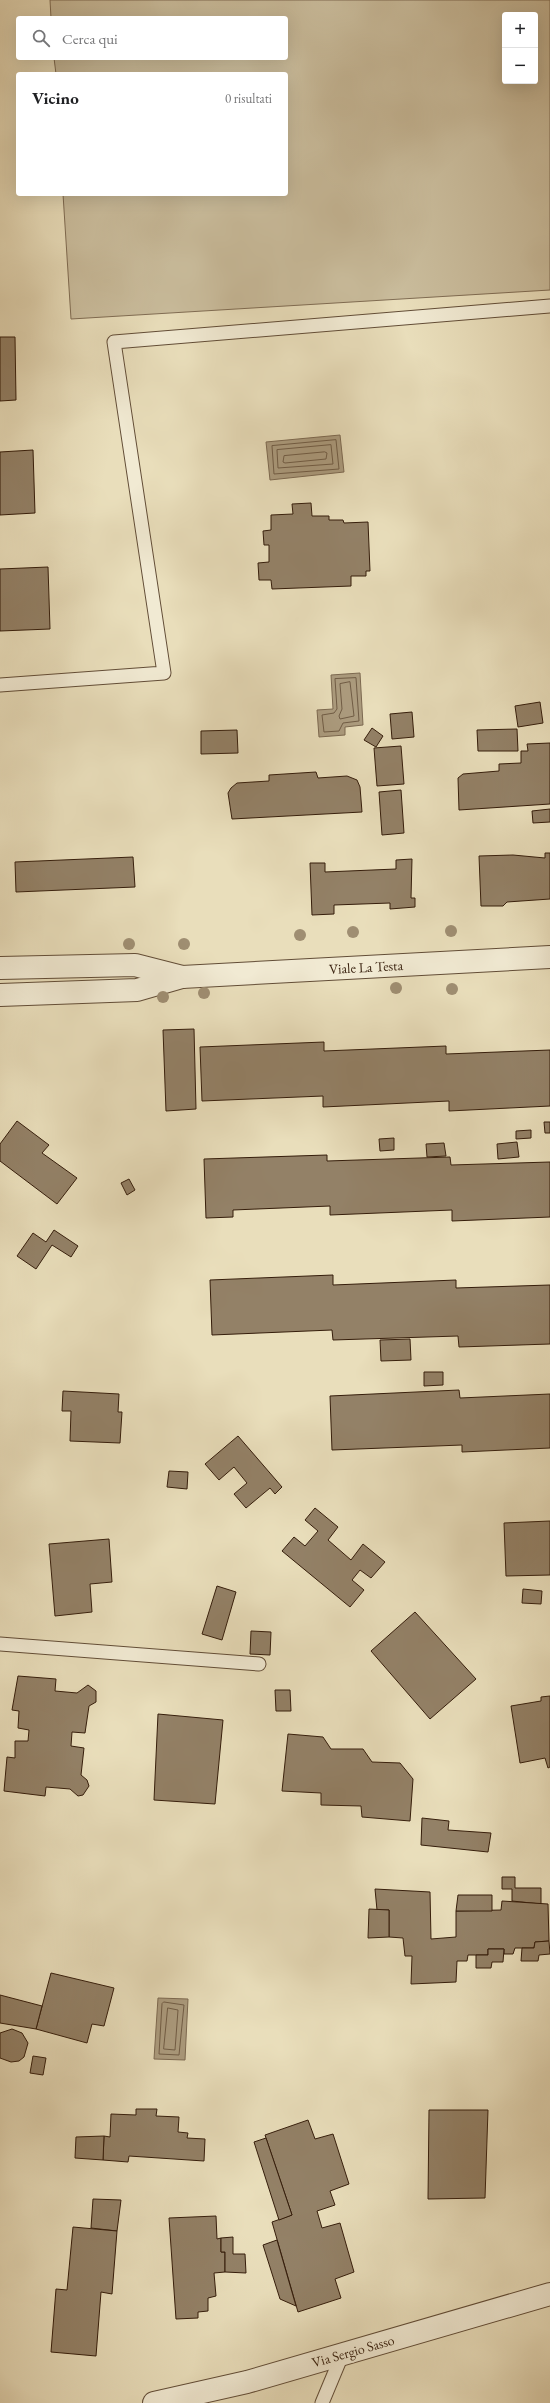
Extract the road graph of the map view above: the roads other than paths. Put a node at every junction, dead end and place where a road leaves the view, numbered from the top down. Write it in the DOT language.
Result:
graph roads {
  1 [pos="550,306"];
  2 [pos="0,685"];
  3 [pos="550,957"];
  4 [pos="0,968"];
  5 [pos="182,977"];
  6 [pos="0,995"];
  7 [pos="0,1644"];
  8 [pos="259,1664"];
  9 [pos="550,2294"];
  10 [pos="342,2355"];
  11 [pos="154,2403"];
  12 [pos="322,2403"];
  1 -- 2 [label="lane"];
  3 -- 5 [label="street, Viale La Testa"];
  4 -- 5 [label="street, Viale La Testa"];
  5 -- 6 [label="street, Viale La Testa"];
  7 -- 8 [label="lane"];
  9 -- 10 [label="street, Via Sergio Sasso"];
  10 -- 11 [label="street, Via Sergio Sasso"];
  10 -- 12 [label="lane"];
}
